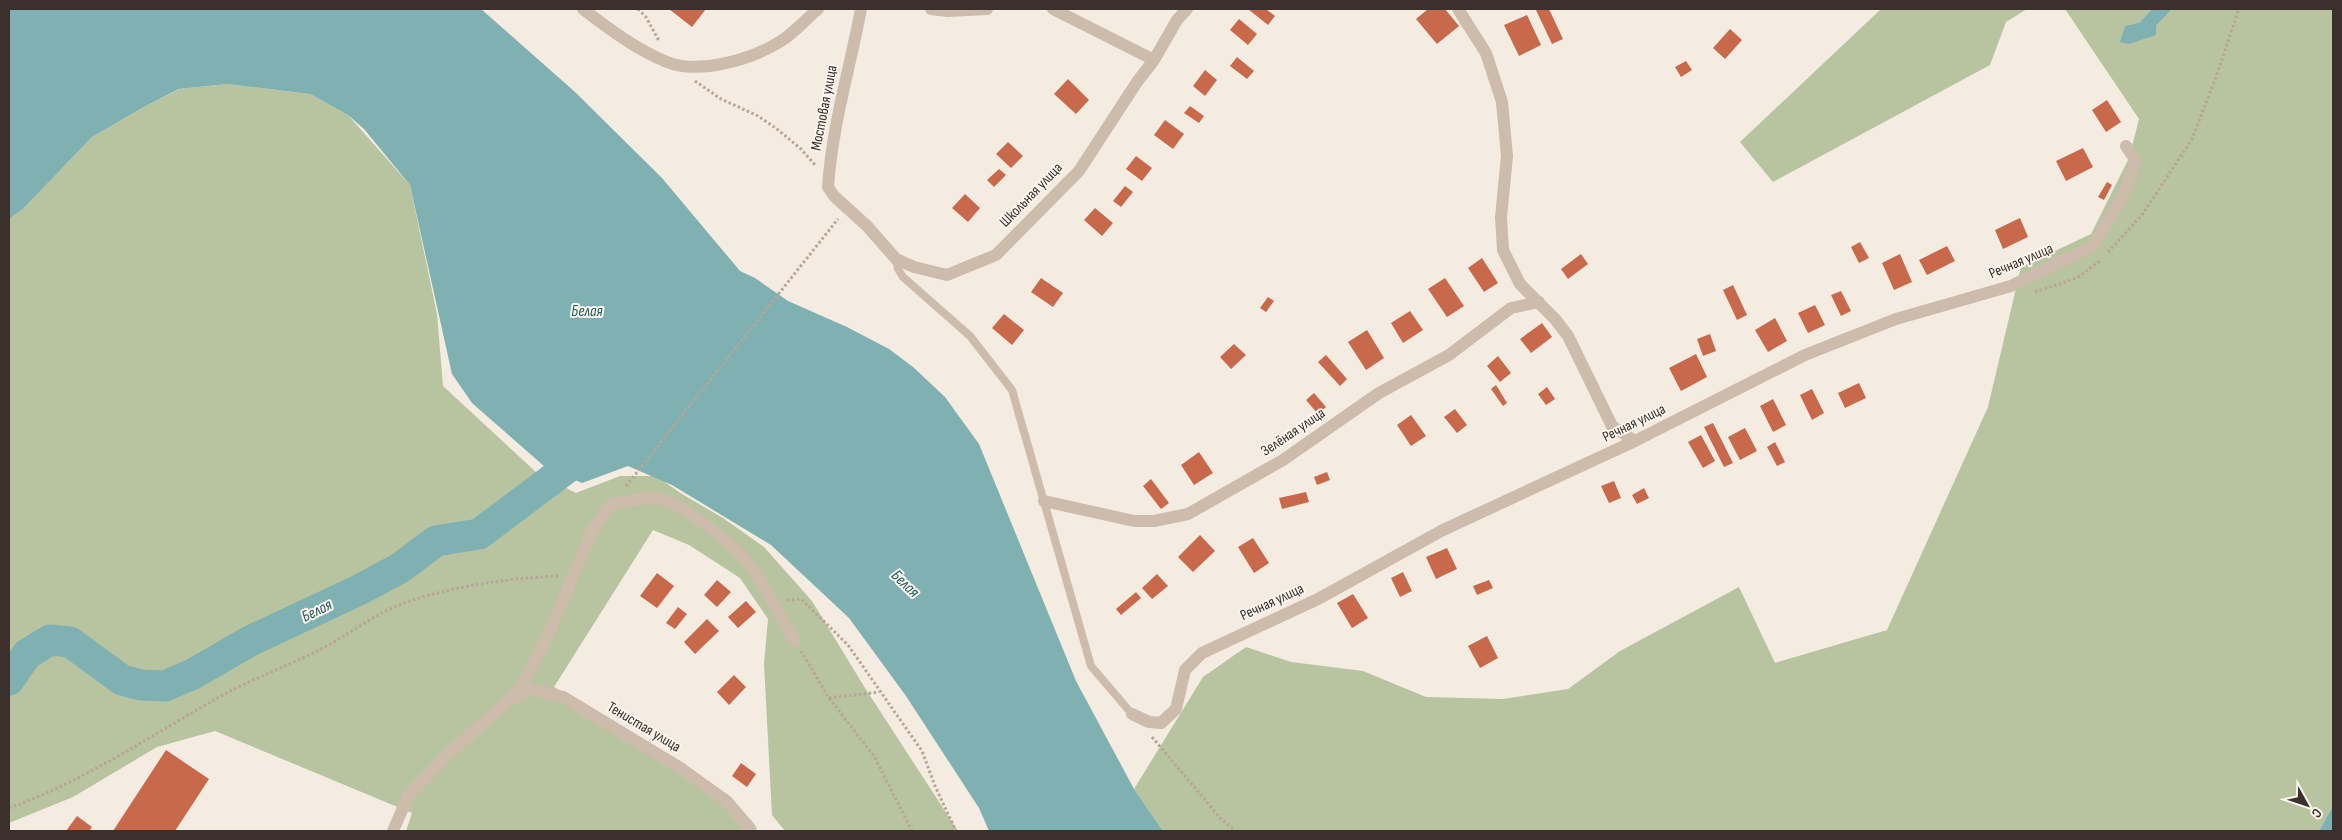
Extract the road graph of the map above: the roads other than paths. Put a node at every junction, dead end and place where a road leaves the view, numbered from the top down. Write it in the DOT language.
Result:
graph roads {
  1 [pos="584,9"];
  2 [pos="818,9"];
  3 [pos="861,9"];
  4 [pos="931,9"];
  5 [pos="987,9"];
  6 [pos="1053,9"];
  7 [pos="1187,9"];
  8 [pos="1458,9"];
  9 [pos="1154,60"];
  10 [pos="2126,146"];
  11 [pos="846,208"];
  12 [pos="896,260"];
  13 [pos="1539,302"];
  14 [pos="1634,442"];
  15 [pos="1044,500"];
  16 [pos="795,641"];
  17 [pos="505,703"];
  18 [pos="1132,714"];
  19 [pos="393,831"];
  20 [pos="746,831"];
  1 -- 2 [label="street"];
  3 -- 11 [label="street, Мостовая улица"];
  4 -- 5 [label="street"];
  6 -- 9 [label="street"];
  7 -- 9 [label="street, Школьная улица"];
  8 -- 13 [label="street"];
  9 -- 12 [label="street, Школьная улица"];
  10 -- 14 [label="street, Речная улица"];
  11 -- 12 [label="street, Школьная улица"];
  12 -- 15 [label="lane"];
  13 -- 14 [label="street"];
  13 -- 15 [label="street, Зелёная улица"];
  14 -- 18 [label="street, Речная улица"];
  15 -- 18 [label="lane"];
  16 -- 17 [label="street"];
  17 -- 19 [label="street"];
  17 -- 20 [label="street, Тенистая улица"];
}
